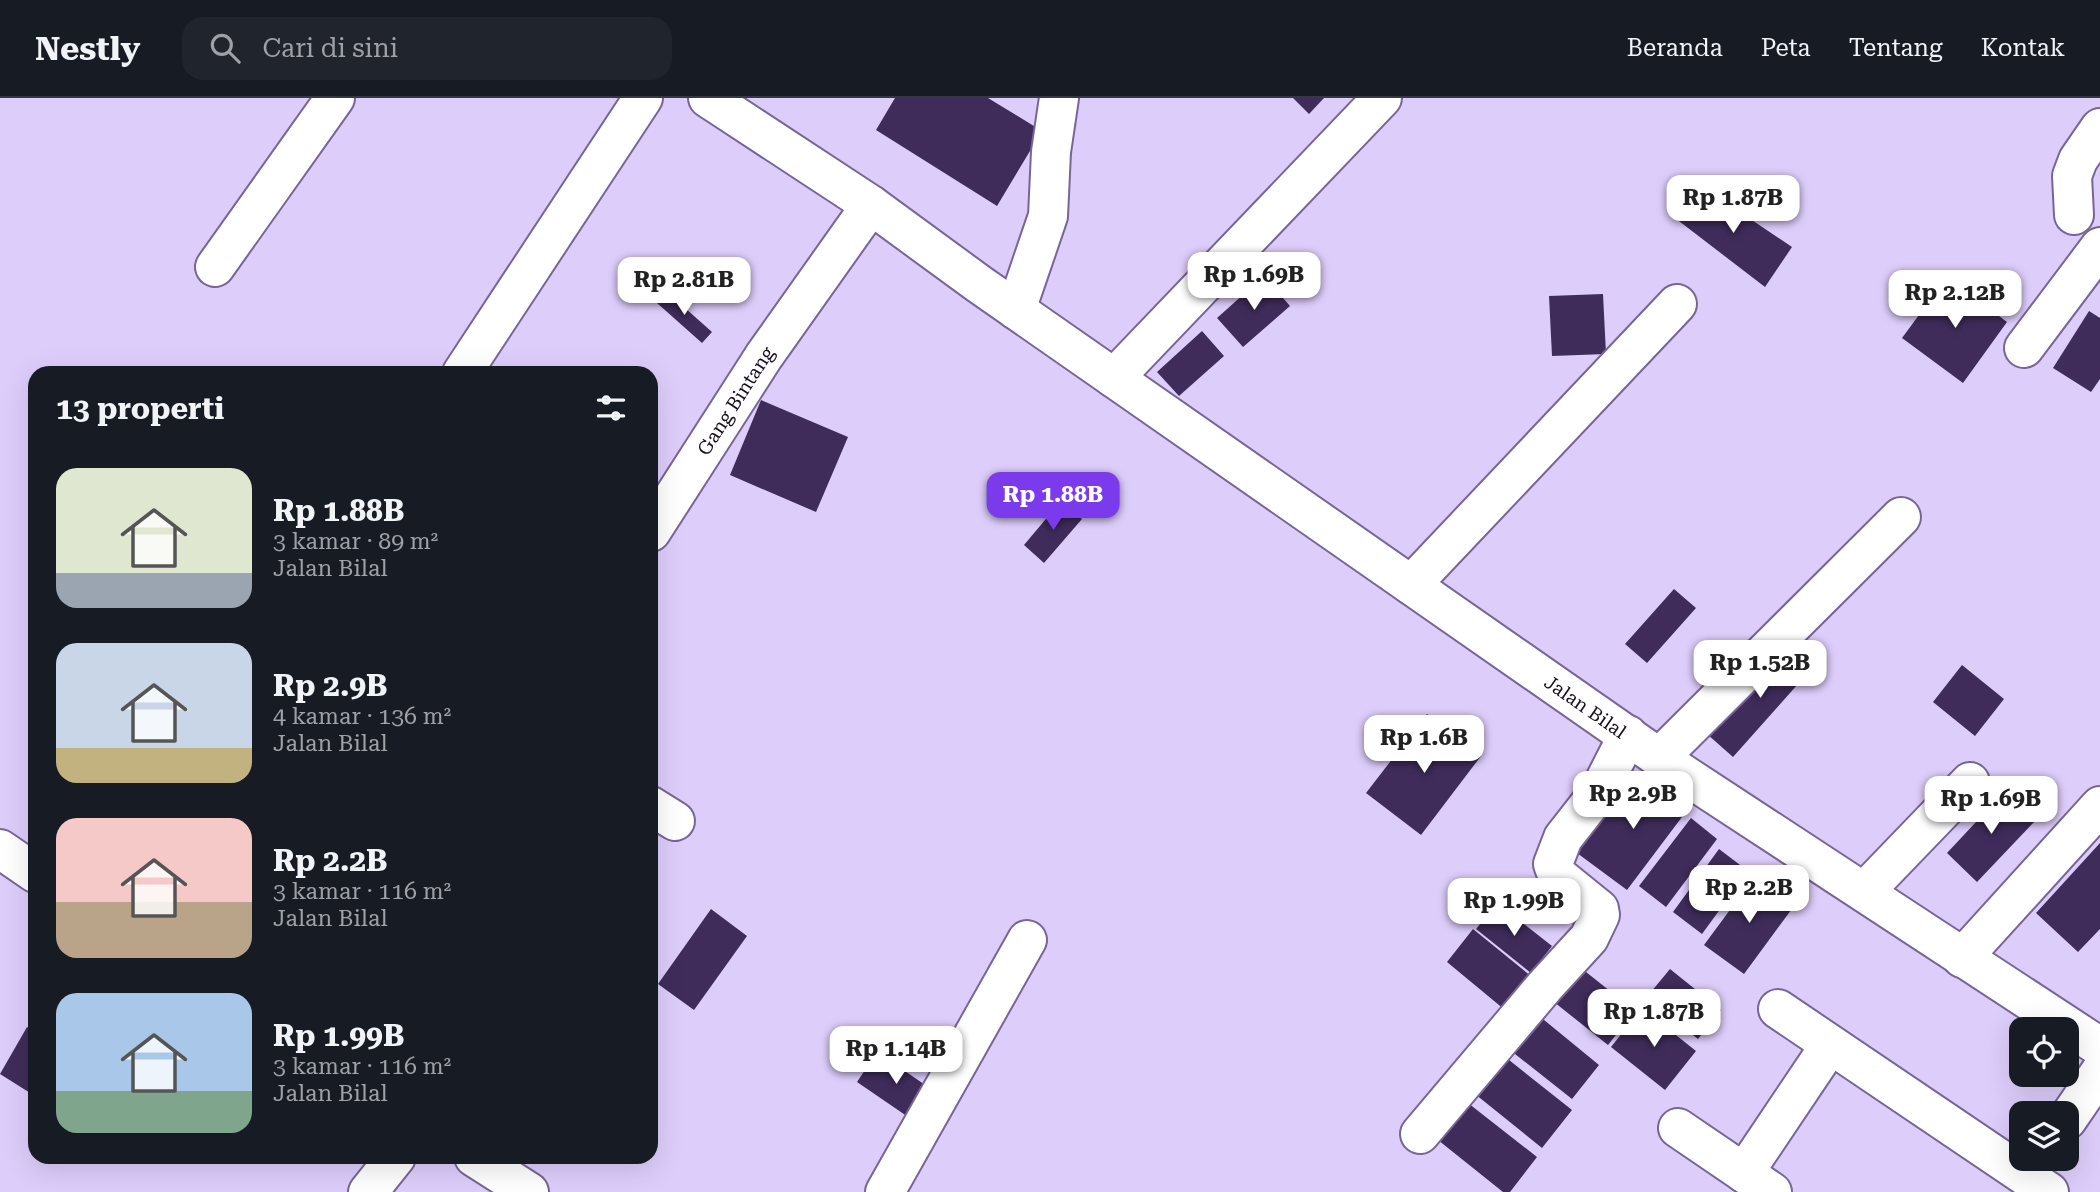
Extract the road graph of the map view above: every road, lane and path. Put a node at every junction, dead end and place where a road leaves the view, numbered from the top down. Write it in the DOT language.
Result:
graph roads {
  1 [pos="335,98"];
  2 [pos="643,98"];
  3 [pos="708,98"];
  4 [pos="1059,98"];
  5 [pos="1382,98"];
  6 [pos="2100,128"];
  7 [pos="871,205"];
  8 [pos="2074,215"];
  9 [pos="2100,247"];
  10 [pos="215,267"];
  11 [pos="1677,304"];
  12 [pos="1016,310"];
  13 [pos="2024,348"];
  14 [pos="467,366"];
  15 [pos="1114,378"];
  16 [pos="1901,517"];
  17 [pos="658,521"];
  18 [pos="1411,586"];
  19 [pos="1628,735"];
  20 [pos="1659,758"];
  21 [pos="1970,782"];
  22 [pos="2100,806"];
  23 [pos="0,849"];
  24 [pos="28,868"];
  25 [pos="1864,891"];
  26 [pos="1027,940"];
  27 [pos="1962,958"];
  28 [pos="1778,1009"];
  29 [pos="1830,1045"];
  30 [pos="2100,1047"];
  31 [pos="2100,1072"];
  32 [pos="2079,1103"];
  33 [pos="1678,1128"];
  34 [pos="1420,1134"];
  35 [pos="390,1164"];
  36 [pos="485,1164"];
  37 [pos="2039,1176"];
  38 [pos="1758,1182"];
  39 [pos="368,1192"];
  40 [pos="529,1192"];
  41 [pos="885,1192"];
  1 -- 10 [label="street"];
  2 -- 14 [label="street"];
  3 -- 7 [label="street, Jalan Bilal"];
  4 -- 12 [label="street"];
  5 -- 15 [label="street"];
  6 -- 8 [label="street"];
  7 -- 12 [label="street, Jalan Bilal"];
  7 -- 17 [label="street, Gang Bintang"];
  9 -- 13 [label="street"];
  11 -- 18 [label="street"];
  12 -- 15 [label="street, Jalan Bilal"];
  15 -- 18 [label="street, Jalan Bilal"];
  16 -- 20 [label="street"];
  18 -- 19 [label="street, Jalan Bilal"];
  19 -- 20 [label="street, Jalan Bilal"];
  19 -- 34 [label="street"];
  20 -- 25 [label="street, Jalan Bilal"];
  21 -- 25 [label="street"];
  22 -- 27 [label="street"];
  23 -- 24 [label="street"];
  25 -- 27 [label="street, Jalan Bilal"];
  26 -- 41 [label="street"];
  27 -- 30 [label="street, Jalan Bilal"];
  28 -- 29 [label="street"];
  29 -- 37 [label="street"];
  29 -- 38 [label="street"];
  31 -- 32 [label="street"];
  33 -- 38 [label="street"];
  35 -- 39 [label="street"];
  36 -- 40 [label="street"];
}
